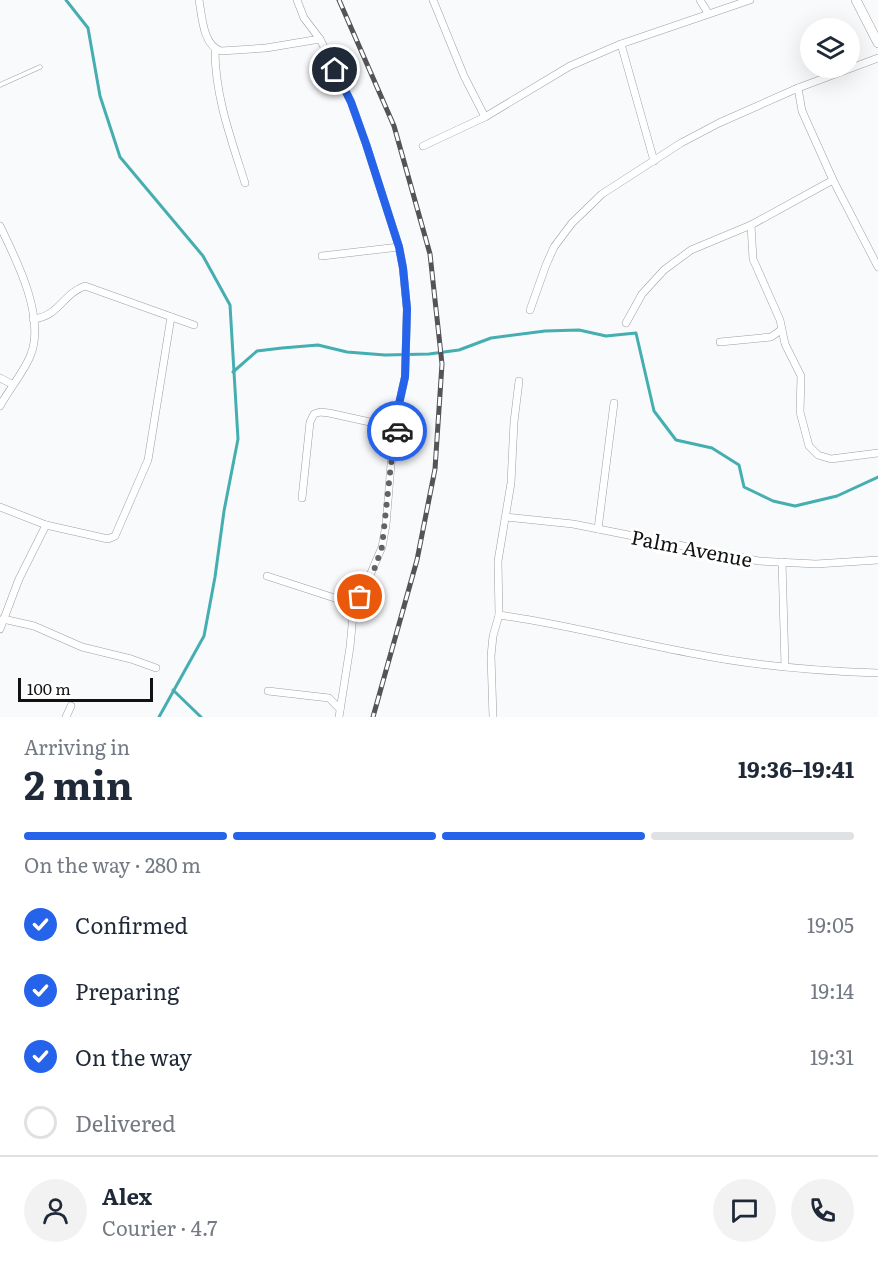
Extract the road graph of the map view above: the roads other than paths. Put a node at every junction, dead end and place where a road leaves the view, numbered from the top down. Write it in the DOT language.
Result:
graph roads {
  1 [pos="199,0"];
  2 [pos="297,0"];
  3 [pos="433,0"];
  4 [pos="700,0"];
  5 [pos="750,0"];
  6 [pos="856,0"];
  7 [pos="708,14"];
  8 [pos="320,39"];
  9 [pos="878,43"];
  10 [pos="621,44"];
  11 [pos="215,50"];
  12 [pos="878,58"];
  13 [pos="39,67"];
  14 [pos="0,85"];
  15 [pos="798,88"];
  16 [pos="485,117"];
  17 [pos="423,146"];
  18 [pos="654,160"];
  19 [pos="833,180"];
  20 [pos="245,183"];
  21 [pos="751,225"];
  22 [pos="0,226"];
  23 [pos="399,247"];
  24 [pos="322,256"];
  25 [pos="878,267"];
  26 [pos="530,310"];
  27 [pos="171,317"];
  28 [pos="33,319"];
  29 [pos="626,322"];
  30 [pos="194,325"];
  31 [pos="781,330"];
  32 [pos="720,342"];
  33 [pos="0,378"];
  34 [pos="519,381"];
  35 [pos="12,384"];
  36 [pos="614,403"];
  37 [pos="0,406"];
  38 [pos="397,428"];
  39 [pos="878,453"];
  40 [pos="302,498"];
  41 [pos="0,507"];
  42 [pos="506,518"];
  43 [pos="46,525"];
  44 [pos="598,529"];
  45 [pos="878,560"];
  46 [pos="782,562"];
  47 [pos="267,576"];
  48 [pos="356,606"];
  49 [pos="499,615"];
  50 [pos="3,619"];
  51 [pos="0,629"];
  52 [pos="785,666"];
  53 [pos="156,668"];
  54 [pos="878,673"];
  55 [pos="268,691"];
  56 [pos="70,706"];
  57 [pos="339,713"];
  58 [pos="66,717"];
  59 [pos="495,717"];
  1 -- 11 [label="street"];
  2 -- 8 [label="street"];
  3 -- 16 [label="street"];
  4 -- 7 [label="street"];
  5 -- 7 [label="street"];
  6 -- 9 [label="street"];
  7 -- 10 [label="street"];
  8 -- 11 [label="street"];
  8 -- 23 [label="street"];
  10 -- 16 [label="street"];
  10 -- 18 [label="street"];
  11 -- 20 [label="street"];
  12 -- 15 [label="street"];
  13 -- 14 [label="lane"];
  15 -- 18 [label="street"];
  15 -- 19 [label="street"];
  16 -- 17 [label="street"];
  18 -- 26 [label="street"];
  19 -- 21 [label="street"];
  19 -- 25 [label="street"];
  21 -- 29 [label="street"];
  21 -- 31 [label="street"];
  22 -- 28 [label="street"];
  23 -- 24 [label="street"];
  23 -- 38 [label="street"];
  27 -- 28 [label="street"];
  27 -- 30 [label="street"];
  27 -- 43 [label="street"];
  28 -- 35 [label="street"];
  31 -- 32 [label="street"];
  31 -- 39 [label="street"];
  33 -- 35 [label="street"];
  34 -- 42 [label="street"];
  35 -- 37 [label="street"];
  36 -- 44 [label="street"];
  38 -- 40 [label="street"];
  38 -- 48 [label="street"];
  41 -- 43 [label="street"];
  42 -- 44 [label="street, Palm Avenue"];
  42 -- 49 [label="street"];
  43 -- 50 [label="street"];
  44 -- 46 [label="street, Palm Avenue"];
  45 -- 46 [label="street, Palm Avenue"];
  46 -- 52 [label="street"];
  47 -- 48 [label="street"];
  48 -- 57 [label="street"];
  49 -- 52 [label="street"];
  49 -- 59 [label="street"];
  50 -- 51 [label="street"];
  50 -- 53 [label="street"];
  52 -- 54 [label="street"];
  55 -- 57 [label="street"];
  56 -- 58 [label="street"];
}
